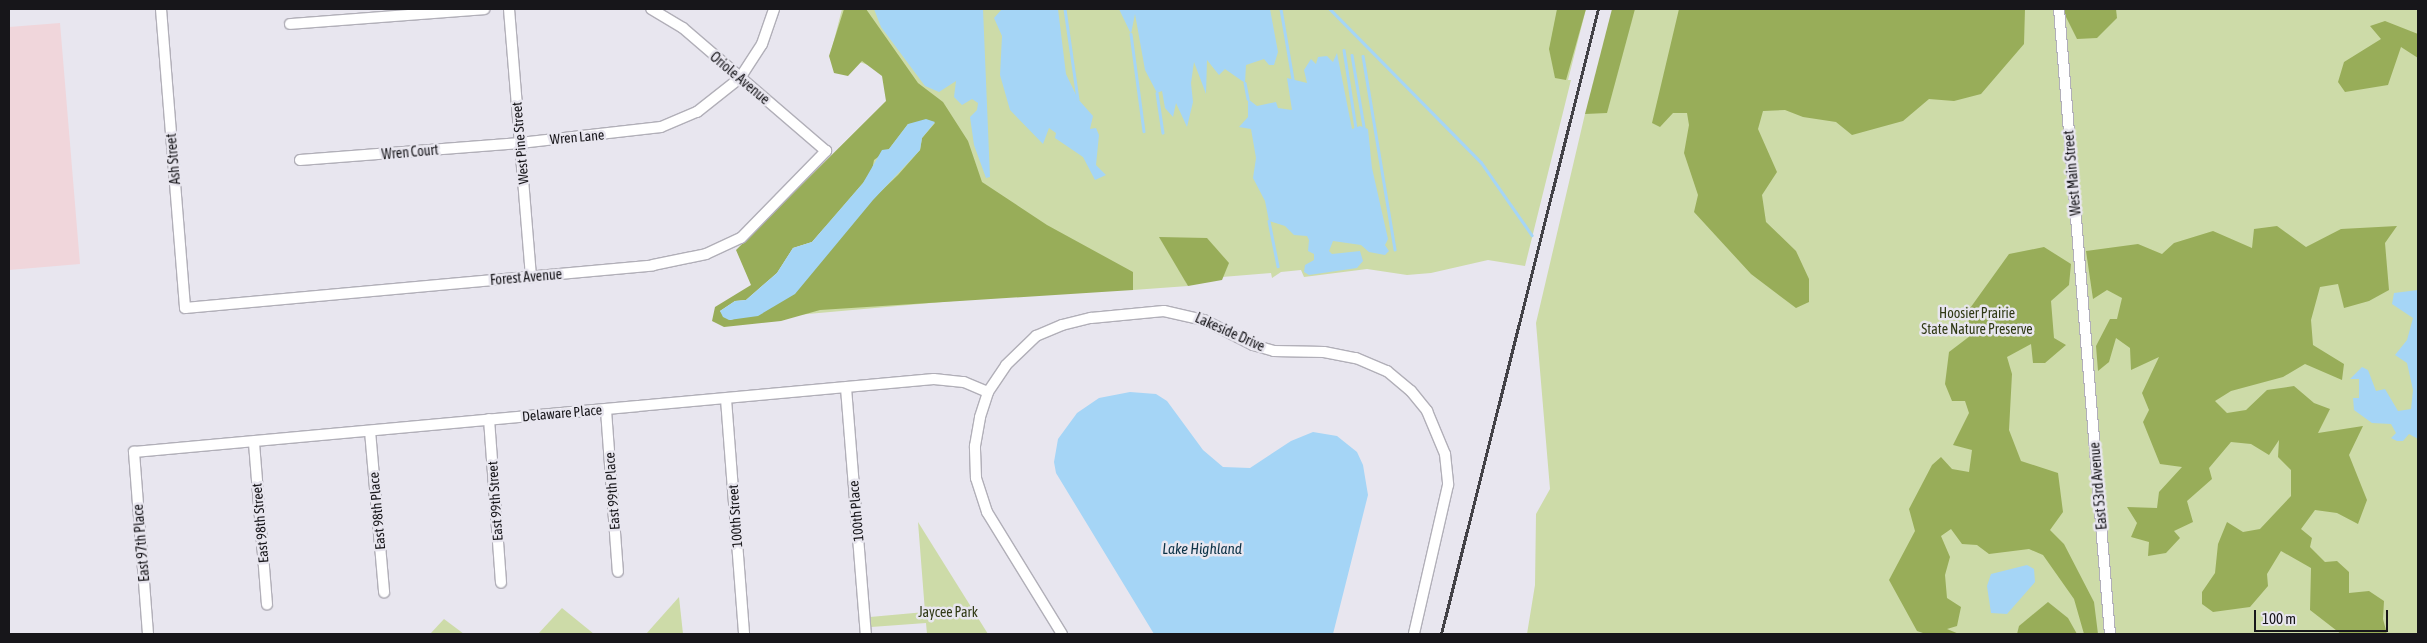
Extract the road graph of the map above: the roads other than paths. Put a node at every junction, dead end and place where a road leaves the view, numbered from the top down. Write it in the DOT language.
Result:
graph roads {
  1 [pos="161,9"];
  2 [pos="484,9"];
  3 [pos="509,9"];
  4 [pos="651,9"];
  5 [pos="774,9"];
  6 [pos="2059,9"];
  7 [pos="290,24"];
  8 [pos="740,78"];
  9 [pos="520,143"];
  10 [pos="826,151"];
  11 [pos="300,160"];
  12 [pos="531,277"];
  13 [pos="184,308"];
  14 [pos="2086,337"];
  15 [pos="846,388"];
  16 [pos="988,392"];
  17 [pos="726,398"];
  18 [pos="606,410"];
  19 [pos="489,419"];
  20 [pos="370,431"];
  21 [pos="254,443"];
  22 [pos="134,452"];
  23 [pos="618,572"];
  24 [pos="501,583"];
  25 [pos="384,592"];
  26 [pos="267,604"];
  27 [pos="148,634"];
  28 [pos="744,634"];
  29 [pos="866,634"];
  30 [pos="1062,634"];
  31 [pos="1414,634"];
  32 [pos="2110,634"];
  1 -- 13 [label="street, Ash Street"];
  2 -- 7 [label="street"];
  3 -- 9 [label="street, West Pine Street"];
  4 -- 8 [label="street, Oriole Avenue"];
  5 -- 8 [label="street, Wren Lane"];
  6 -- 14 [label="street, West Main Street"];
  8 -- 9 [label="street, Wren Lane"];
  8 -- 10 [label="street, Oriole Avenue"];
  9 -- 11 [label="street, Wren Court"];
  9 -- 12 [label="street, West Pine Street"];
  10 -- 12 [label="street, Forest Avenue"];
  12 -- 13 [label="street, Forest Avenue"];
  14 -- 32 [label="street, East 53rd Avenue"];
  15 -- 16 [label="street, Delaware Place"];
  15 -- 17 [label="street, Delaware Place"];
  15 -- 29 [label="street, 100th Place"];
  16 -- 30 [label="street, Lakeside Drive"];
  16 -- 31 [label="street, Lakeside Drive"];
  17 -- 18 [label="street, Delaware Place"];
  17 -- 28 [label="street, 100th Street"];
  18 -- 19 [label="street, Delaware Place"];
  18 -- 23 [label="street, East 99th Place"];
  19 -- 20 [label="street, Delaware Place"];
  19 -- 24 [label="street, East 99th Street"];
  20 -- 21 [label="street, Delaware Place"];
  20 -- 25 [label="street, East 98th Place"];
  21 -- 22 [label="street, Delaware Place"];
  21 -- 26 [label="street, East 98th Street"];
  22 -- 27 [label="street, East 97th Place"];
}
